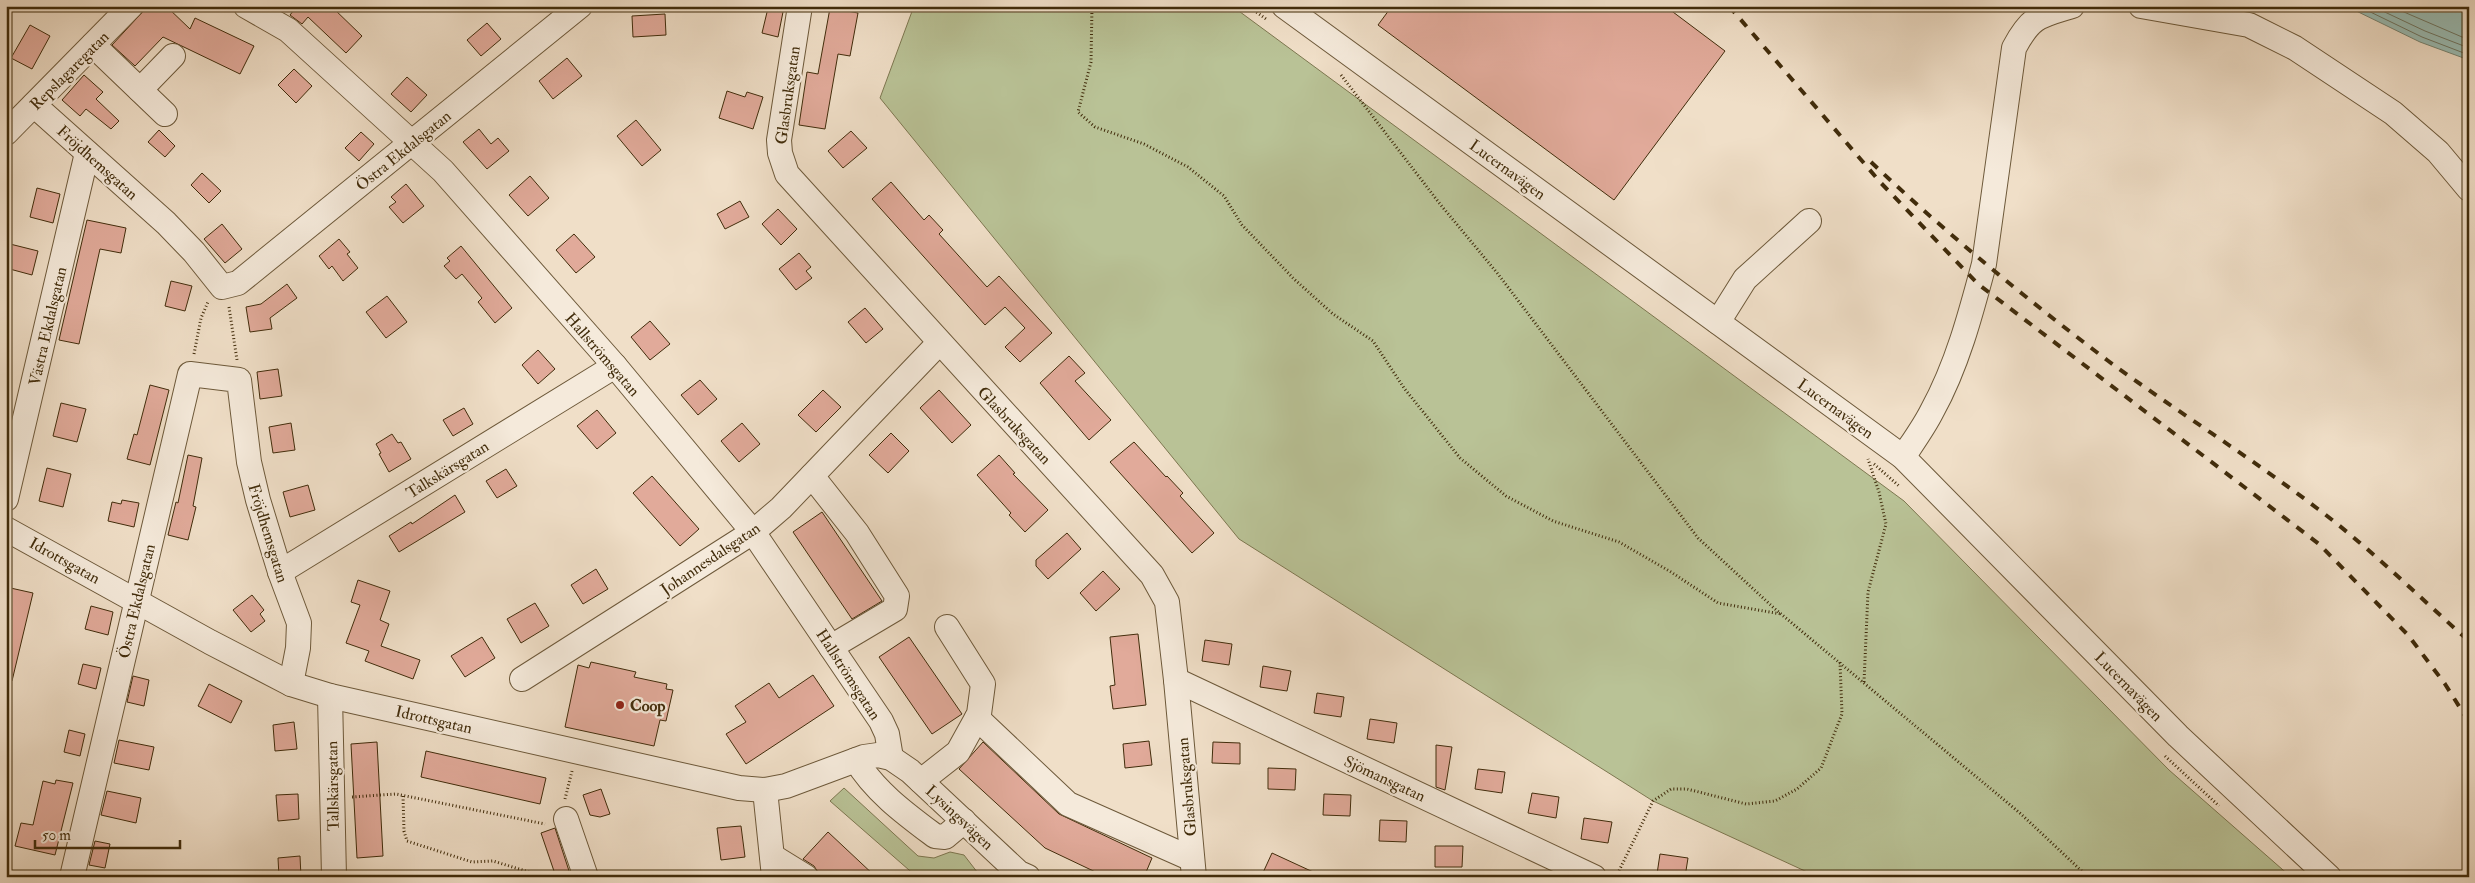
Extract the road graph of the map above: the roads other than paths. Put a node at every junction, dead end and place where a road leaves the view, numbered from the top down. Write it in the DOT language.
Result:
graph roads {
  1 [pos="131,6"];
  2 [pos="246,6"];
  3 [pos="580,6"];
  4 [pos="800,6"];
  5 [pos="2072,6"];
  6 [pos="2141,6"];
  7 [pos="1278,14"];
  8 [pos="93,45"];
  9 [pos="173,56"];
  10 [pos="140,90"];
  11 [pos="34,105"];
  12 [pos="165,114"];
  13 [pos="6,133"];
  14 [pos="414,142"];
  15 [pos="88,153"];
  16 [pos="2469,189"];
  17 [pos="1809,221"];
  18 [pos="222,287"];
  19 [pos="1718,322"];
  20 [pos="939,343"];
  21 [pos="614,366"];
  22 [pos="239,380"];
  23 [pos="1903,456"];
  24 [pos="812,476"];
  25 [pos="6,499"];
  26 [pos="6,528"];
  27 [pos="753,532"];
  28 [pos="280,572"];
  29 [pos="136,599"];
  30 [pos="947,627"];
  31 [pos="831,647"];
  32 [pos="522,679"];
  33 [pos="1176,680"];
  34 [pos="291,684"];
  35 [pos="330,696"];
  36 [pos="977,718"];
  37 [pos="891,758"];
  38 [pos="856,760"];
  39 [pos="921,781"];
  40 [pos="765,790"];
  41 [pos="566,819"];
  42 [pos="964,821"];
  43 [pos="772,866"];
  44 [pos="1193,868"];
  45 [pos="1021,875"];
  46 [pos="72,877"];
  47 [pos="334,877"];
  48 [pos="586,877"];
  49 [pos="806,877"];
  50 [pos="1594,877"];
  51 [pos="2329,877"];
  1 -- 8 [label="street, Repslagaregatan"];
  2 -- 14 [label="street, Hallströmsgatan"];
  3 -- 14 [label="street, Östra Ekdalsgatan"];
  4 -- 20 [label="street, Glasbruksgatan"];
  5 -- 23 [label="street"];
  6 -- 16 [label="street"];
  7 -- 19 [label="street, Lucernavägen"];
  8 -- 10 [label="street"];
  8 -- 11 [label="street, Repslagaregatan"];
  9 -- 10 [label="street"];
  10 -- 12 [label="street"];
  11 -- 13 [label="street, Repslagaregatan"];
  11 -- 15 [label="street, Fröjdhemsgatan"];
  14 -- 18 [label="street, Östra Ekdalsgatan"];
  14 -- 21 [label="street, Hallströmsgatan"];
  15 -- 18 [label="street, Fröjdhemsgatan"];
  15 -- 25 [label="street, Västra Ekdalsgatan"];
  17 -- 19 [label="street"];
  19 -- 23 [label="street, Lucernavägen"];
  20 -- 24 [label="street, Johannesdalsgatan"];
  20 -- 33 [label="street, Glasbruksgatan"];
  21 -- 27 [label="street, Hallströmsgatan"];
  21 -- 28 [label="street, Talkskärsgatan"];
  22 -- 28 [label="street, Fröjdhemsgatan"];
  22 -- 29 [label="street, Östra Ekdalsgatan"];
  23 -- 51 [label="street, Lucernavägen"];
  24 -- 27 [label="street, Johannesdalsgatan"];
  24 -- 31 [label="street"];
  26 -- 29 [label="street, Idrottsgatan"];
  27 -- 31 [label="street, Hallströmsgatan"];
  27 -- 32 [label="street, Johannesdalsgatan"];
  28 -- 34 [label="street, Fröjdhemsgatan"];
  29 -- 34 [label="street, Idrottsgatan"];
  29 -- 46 [label="street, Östra Ekdalsgatan"];
  30 -- 36 [label="street"];
  31 -- 37 [label="street, Hallströmsgatan"];
  33 -- 44 [label="street, Glasbruksgatan"];
  33 -- 50 [label="street, Sjömansgatan"];
  34 -- 35 [label="street, Idrottsgatan"];
  35 -- 40 [label="street, Idrottsgatan"];
  35 -- 47 [label="street, Tallskärsgatan"];
  36 -- 39 [label="street"];
  36 -- 44 [label="street"];
  37 -- 38 [label="street, Idrottsgatan"];
  37 -- 39 [label="street, Lysingsvägen"];
  38 -- 40 [label="street, Idrottsgatan"];
  38 -- 42 [label="street"];
  39 -- 42 [label="street, Lysingsvägen"];
  40 -- 43 [label="street"];
  41 -- 48 [label="street"];
  42 -- 45 [label="street, Lysingsvägen"];
  43 -- 49 [label="street"];
}
